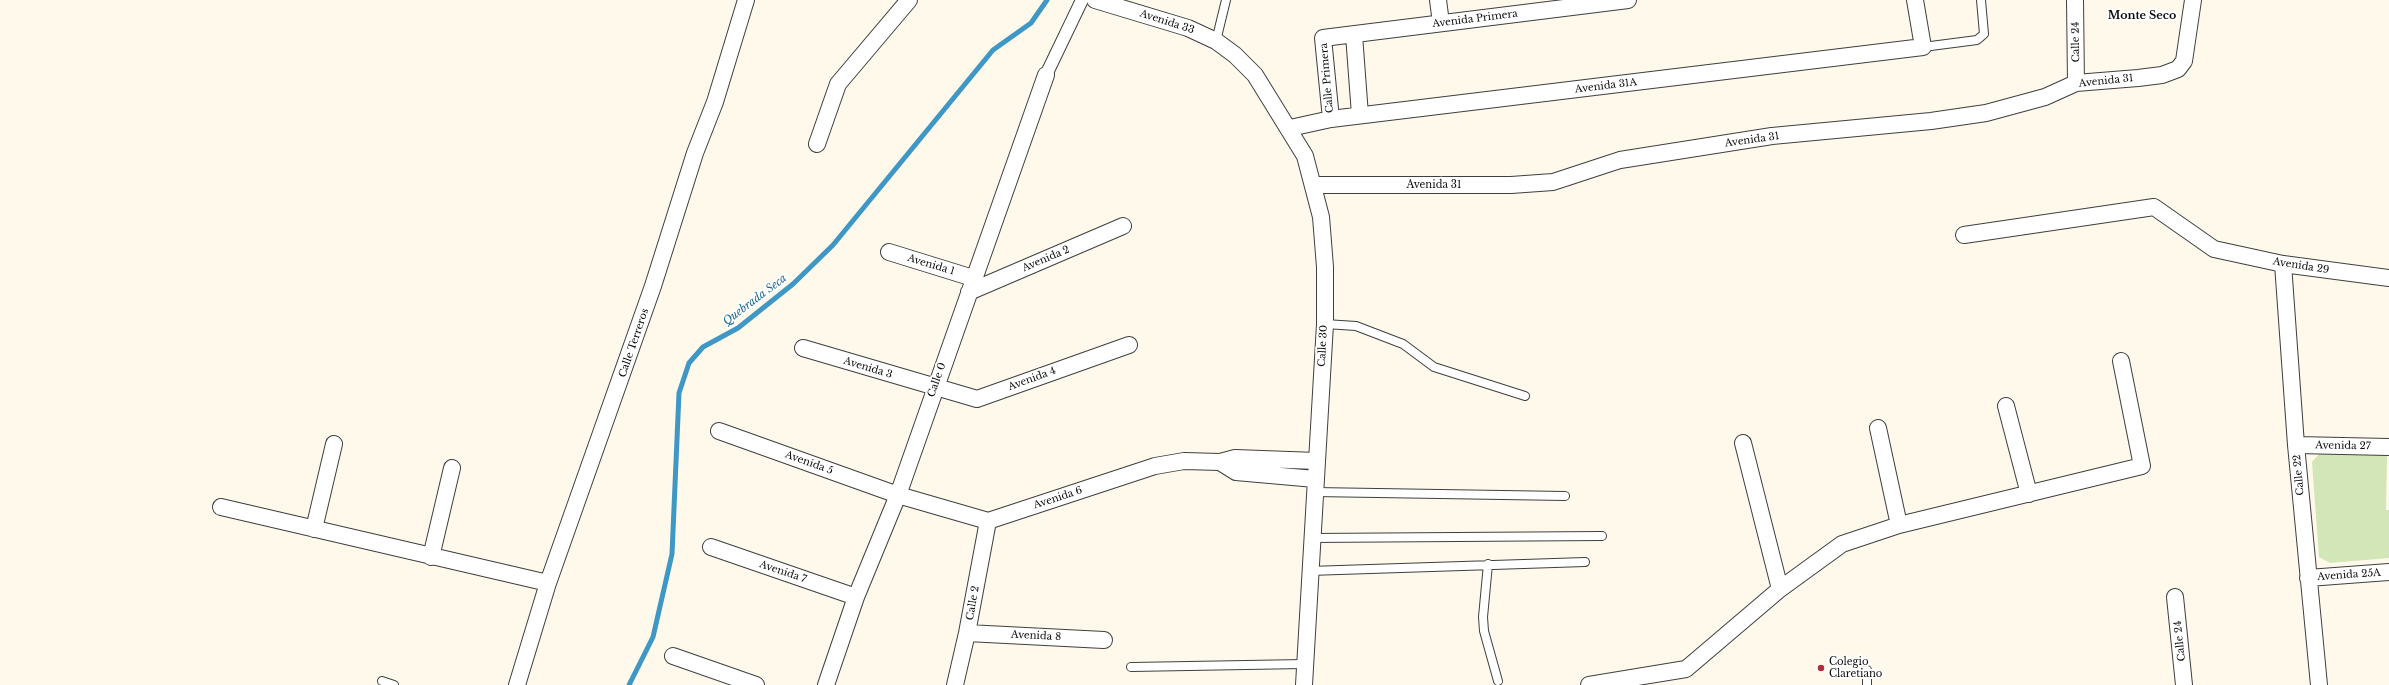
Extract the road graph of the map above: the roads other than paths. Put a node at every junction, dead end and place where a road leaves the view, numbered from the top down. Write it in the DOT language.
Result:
graph roads {
  1 [pos="746,0"];
  2 [pos="909,0"];
  3 [pos="1082,0"];
  4 [pos="1095,0"];
  5 [pos="1226,0"];
  6 [pos="1438,0"];
  7 [pos="1628,0"];
  8 [pos="1915,0"];
  9 [pos="1981,0"];
  10 [pos="2076,0"];
  11 [pos="2193,0"];
  12 [pos="1540,6"];
  13 [pos="1442,23"];
  14 [pos="1354,34"];
  15 [pos="1323,38"];
  16 [pos="1216,41"];
  17 [pos="1923,47"];
  18 [pos="1046,75"];
  19 [pos="2076,83"];
  20 [pos="1360,115"];
  21 [pos="1330,119"];
  22 [pos="1290,128"];
  23 [pos="817,144"];
  24 [pos="1314,185"];
  25 [pos="1123,226"];
  26 [pos="1964,235"];
  27 [pos="889,252"];
  28 [pos="2283,264"];
  29 [pos="2389,278"];
  30 [pos="971,285"];
  31 [pos="1325,324"];
  32 [pos="1129,345"];
  33 [pos="802,348"];
  34 [pos="2121,361"];
  35 [pos="934,388"];
  36 [pos="1525,396"];
  37 [pos="2006,406"];
  38 [pos="1878,428"];
  39 [pos="719,431"];
  40 [pos="1743,443"];
  41 [pos="334,444"];
  42 [pos="2296,446"];
  43 [pos="2389,447"];
  44 [pos="1317,461"];
  45 [pos="1220,462"];
  46 [pos="452,468"];
  47 [pos="1314,486"];
  48 [pos="2029,494"];
  49 [pos="898,495"];
  50 [pos="1565,496"];
  51 [pos="221,507"];
  52 [pos="988,521"];
  53 [pos="1898,525"];
  54 [pos="314,529"];
  55 [pos="1602,536"];
  56 [pos="1311,538"];
  57 [pos="711,547"];
  58 [pos="431,556"];
  59 [pos="1585,562"];
  60 [pos="1488,564"];
  61 [pos="1309,571"];
  62 [pos="2389,572"];
  63 [pos="2308,578"];
  64 [pos="548,583"];
  65 [pos="1780,588"];
  66 [pos="856,597"];
  67 [pos="2175,597"];
  68 [pos="967,632"];
  69 [pos="1104,640"];
  70 [pos="673,656"];
  71 [pos="1304,664"];
  72 [pos="1131,667"];
  73 [pos="1867,670"];
  74 [pos="382,681"];
  75 [pos="1498,681"];
  76 [pos="394,685"];
  77 [pos="517,685"];
  78 [pos="756,685"];
  79 [pos="826,685"];
  80 [pos="955,685"];
  81 [pos="1304,685"];
  82 [pos="1589,685"];
  83 [pos="1867,685"];
  84 [pos="2184,685"];
  85 [pos="2319,685"];
  1 -- 64 [label="street, Calle Terreros"];
  2 -- 23 [label="street"];
  3 -- 18 [label="street"];
  4 -- 16 [label="street, Avenida 33"];
  5 -- 16 [label="lane"];
  6 -- 13 [label="street"];
  7 -- 12 [label="street, Avenida Primera"];
  8 -- 17 [label="street"];
  9 -- 17 [label="lane"];
  10 -- 19 [label="street, Calle 24"];
  11 -- 19 [label="street, Avenida 31"];
  12 -- 13 [label="street, Avenida Primera"];
  13 -- 14 [label="street, Avenida Primera"];
  14 -- 15 [label="street, Avenida Primera"];
  14 -- 20 [label="street"];
  15 -- 21 [label="street, Calle Primera"];
  16 -- 22 [label="street, Calle 30"];
  17 -- 20 [label="street, Avenida 31A"];
  18 -- 30 [label="street, Calle 0"];
  19 -- 24 [label="street, Avenida 31"];
  20 -- 21 [label="street, Avenida 31A"];
  21 -- 22 [label="street, Avenida 31A"];
  22 -- 24 [label="street, Calle 30"];
  24 -- 31 [label="street, Calle 30"];
  25 -- 30 [label="street, Avenida 2"];
  26 -- 28 [label="street, Avenida 29"];
  27 -- 30 [label="street, Avenida 1"];
  28 -- 29 [label="street, Avenida 29"];
  28 -- 42 [label="street, Calle 22"];
  30 -- 35 [label="street, Calle 0"];
  31 -- 36 [label="lane"];
  31 -- 44 [label="street, Calle 30"];
  32 -- 35 [label="street, Avenida 4"];
  33 -- 35 [label="street, Avenida 3"];
  34 -- 48 [label="street"];
  35 -- 49 [label="street, Calle 0"];
  37 -- 48 [label="street"];
  38 -- 53 [label="street"];
  39 -- 49 [label="street, Avenida 5"];
  40 -- 65 [label="street"];
  41 -- 54 [label="street"];
  42 -- 43 [label="street, Avenida 27"];
  42 -- 63 [label="street, Calle 22"];
  44 -- 45 [label="street, Avenida 6"];
  44 -- 47 [label="street, Calle 30"];
  45 -- 47 [label="street, Avenida 6"];
  45 -- 52 [label="street, Avenida 6"];
  46 -- 58 [label="street"];
  47 -- 50 [label="lane"];
  47 -- 56 [label="street, Calle 30"];
  48 -- 53 [label="street"];
  49 -- 52 [label="street"];
  49 -- 66 [label="street, Calle 0"];
  51 -- 54 [label="street"];
  52 -- 68 [label="street, Calle 2"];
  53 -- 65 [label="street"];
  54 -- 58 [label="street"];
  55 -- 56 [label="lane"];
  56 -- 61 [label="street, Calle 30"];
  57 -- 66 [label="street, Avenida 7"];
  58 -- 64 [label="street"];
  59 -- 60 [label="lane"];
  60 -- 61 [label="lane"];
  60 -- 75 [label="lane"];
  61 -- 71 [label="street, Calle 30"];
  62 -- 63 [label="street, Avenida 25A"];
  63 -- 85 [label="street, Calle 22"];
  64 -- 77 [label="street, Calle Terreros"];
  65 -- 82 [label="street"];
  66 -- 79 [label="street, Calle 0"];
  67 -- 84 [label="street, Calle 24"];
  68 -- 69 [label="street, Avenida 8"];
  68 -- 80 [label="street, Calle 2"];
  70 -- 78 [label="street"];
  71 -- 72 [label="lane"];
  71 -- 81 [label="street, Calle 30"];
  73 -- 83 [label="lane"];
  74 -- 76 [label="lane"];
}
